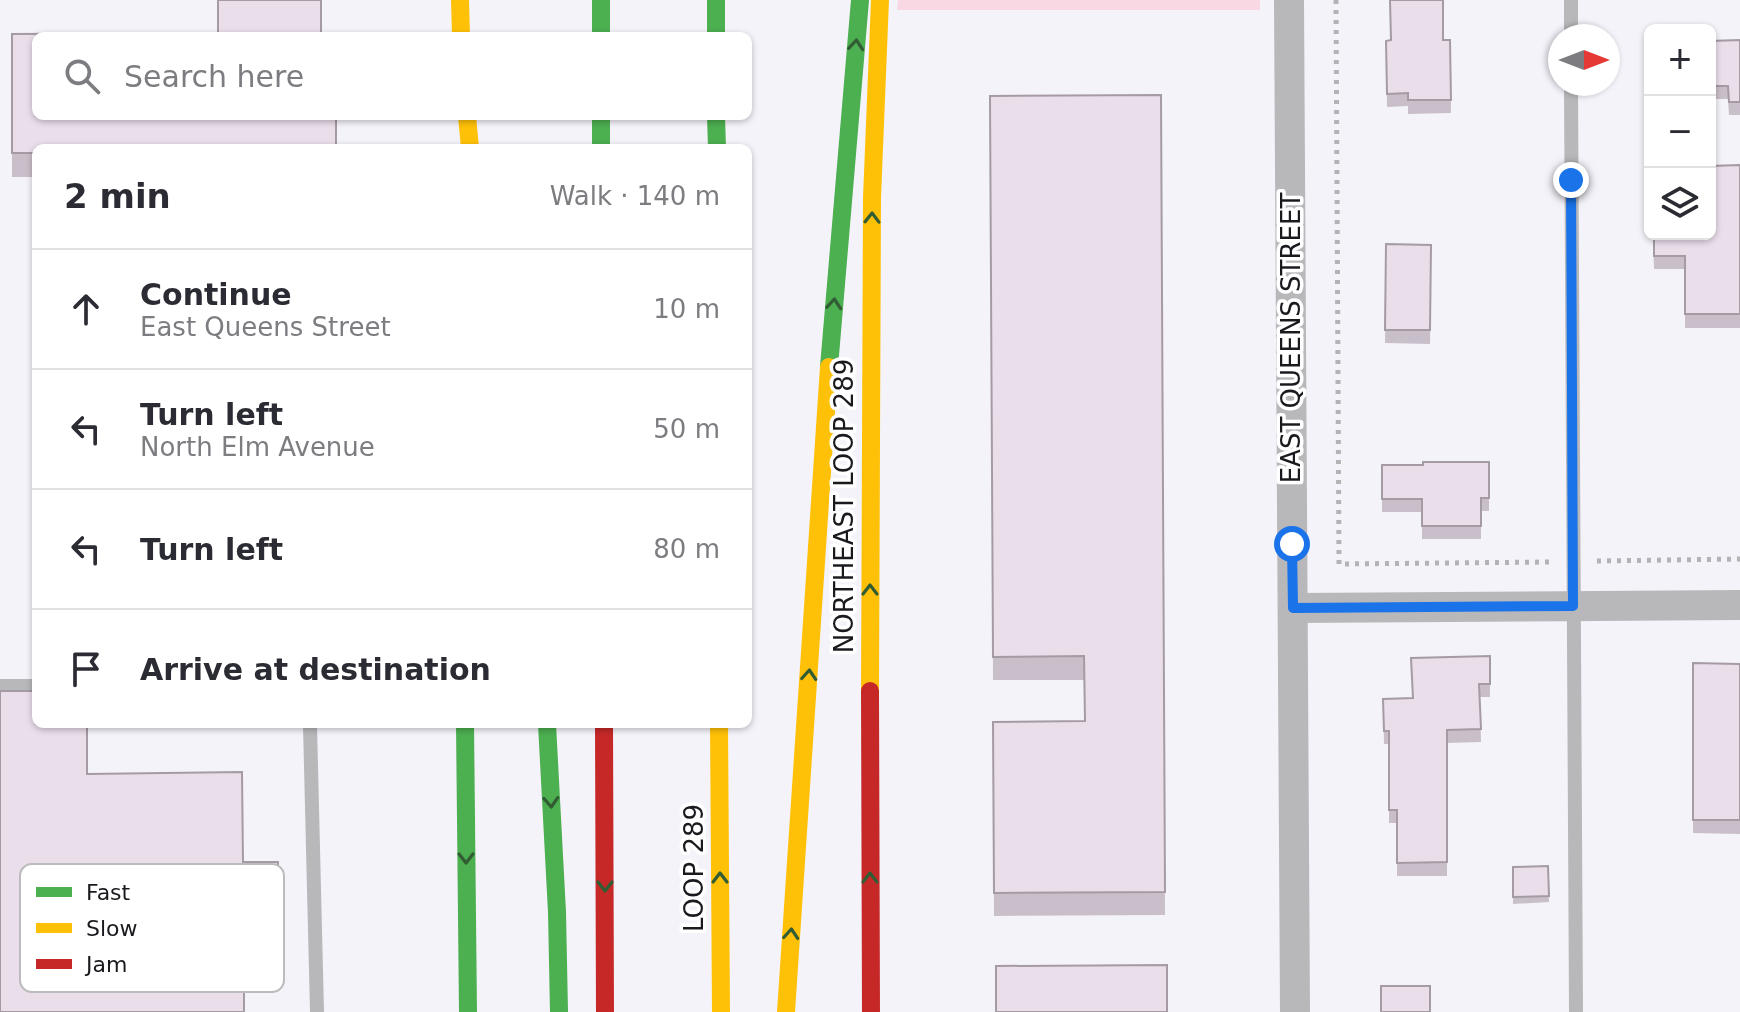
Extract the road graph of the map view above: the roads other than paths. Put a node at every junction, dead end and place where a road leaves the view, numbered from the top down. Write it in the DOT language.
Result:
graph roads {
  1 [pos="460,0"];
  2 [pos="601,0"];
  3 [pos="716,0"];
  4 [pos="860,0"];
  5 [pos="880,0"];
  6 [pos="1289,0"];
  7 [pos="1571,0"];
  8 [pos="1571,24"];
  9 [pos="461,32"];
  10 [pos="601,32"];
  11 [pos="716,32"];
  12 [pos="1571,96"];
  13 [pos="465,120"];
  14 [pos="466,120"];
  15 [pos="601,120"];
  16 [pos="716,120"];
  17 [pos="462,144"];
  18 [pos="469,144"];
  19 [pos="601,144"];
  20 [pos="717,144"];
  21 [pos="1740,605"];
  22 [pos="1573,606"];
  23 [pos="1293,608"];
  24 [pos="0,686"];
  25 [pos="32,686"];
  26 [pos="309,728"];
  27 [pos="465,728"];
  28 [pos="547,728"];
  29 [pos="604,728"];
  30 [pos="719,728"];
  31 [pos="317,1012"];
  32 [pos="468,1012"];
  33 [pos="559,1012"];
  34 [pos="605,1012"];
  35 [pos="721,1012"];
  36 [pos="786,1012"];
  37 [pos="871,1012"];
  38 [pos="1295,1012"];
  39 [pos="1576,1012"];
  1 -- 9 [label="main road"];
  2 -- 10 [label="main road"];
  3 -- 11 [label="main road"];
  36 -- 4 [label="main road, one-way"];
  37 -- 5 [label="main road, NORTHEAST LOOP 289, one-way"];
  6 -- 23 [label="street, EAST QUEENS STREET"];
  7 -- 8 [label="lane"];
  12 -- 22 [label="lane"];
  13 -- 17 [label="main road"];
  14 -- 18 [label="main road"];
  15 -- 19 [label="main road"];
  16 -- 20 [label="main road"];
  21 -- 22 [label="street"];
  22 -- 23 [label="street"];
  22 -- 39 [label="lane"];
  23 -- 38 [label="street, EAST QUEENS STREET"];
  24 -- 25 [label="lane"];
  26 -- 31 [label="lane"];
  27 -- 32 [label="main road, one-way"];
  28 -- 33 [label="main road, one-way"];
  29 -- 34 [label="main road, one-way"];
  35 -- 30 [label="main road, LOOP 289, one-way"];
}
